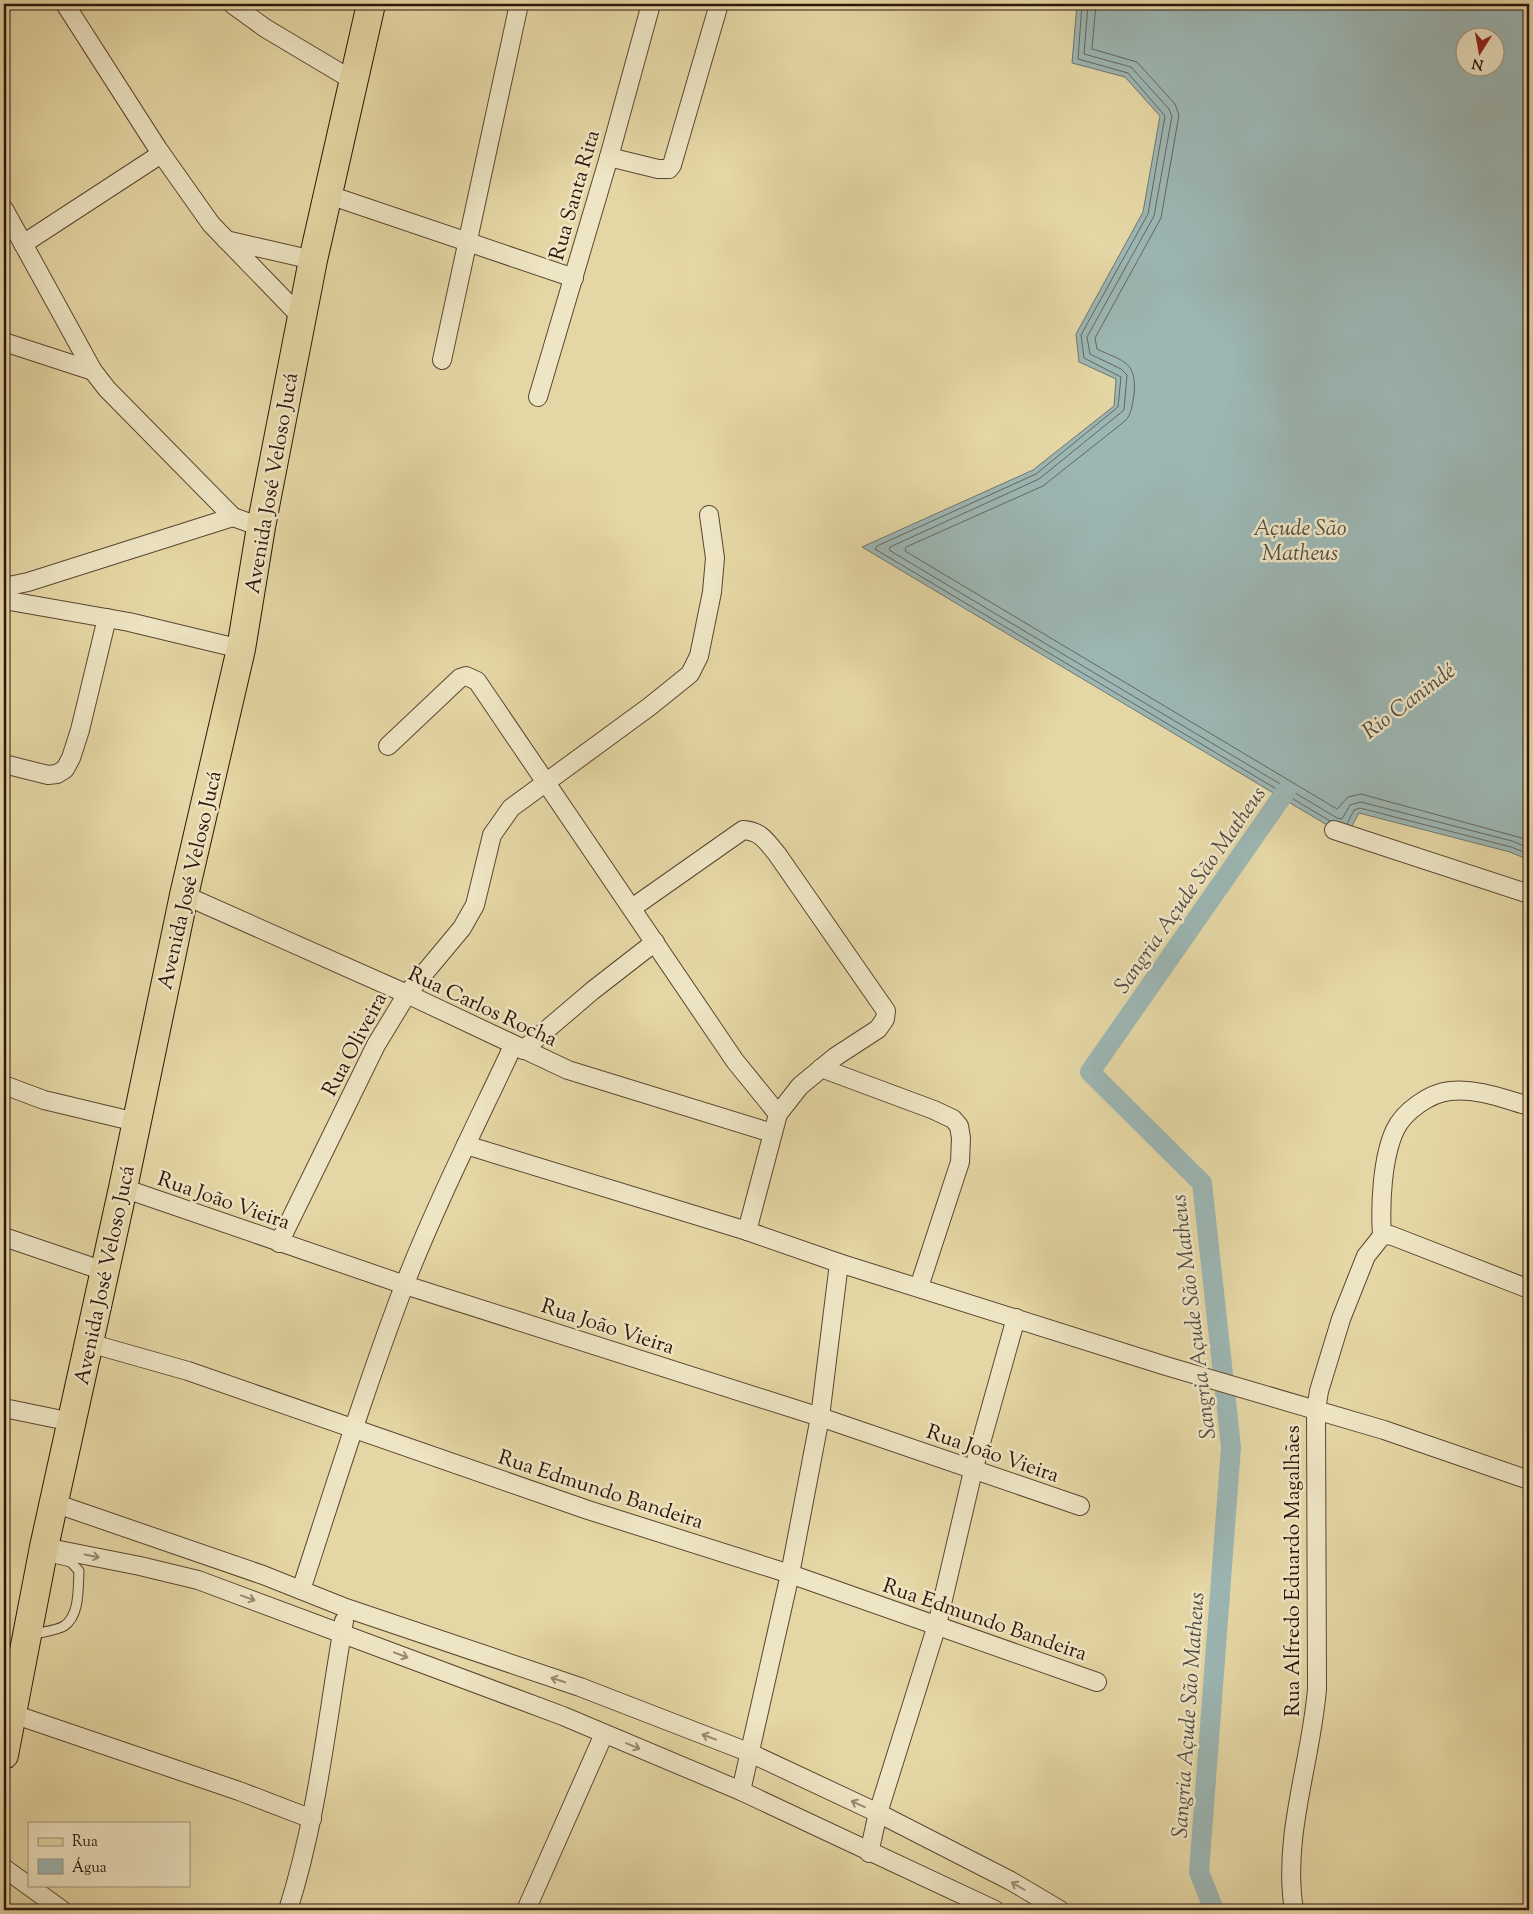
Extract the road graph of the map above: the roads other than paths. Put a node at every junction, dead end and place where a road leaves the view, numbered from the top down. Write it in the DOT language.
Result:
graph roads {
  1 [pos="65,4"];
  2 [pos="232,4"];
  3 [pos="372,4"];
  4 [pos="519,4"];
  5 [pos="651,4"];
  6 [pos="719,4"];
  7 [pos="354,81"];
  8 [pos="161,154"];
  9 [pos="609,158"];
  10 [pos="329,195"];
  11 [pos="4,209"];
  12 [pos="226,240"];
  13 [pos="468,242"];
  14 [pos="23,244"];
  15 [pos="313,260"];
  16 [pos="574,278"];
  17 [pos="302,318"];
  18 [pos="4,342"];
  19 [pos="442,360"];
  20 [pos="93,371"];
  21 [pos="538,397"];
  22 [pos="709,515"];
  23 [pos="233,517"];
  24 [pos="261,527"];
  25 [pos="4,587"];
  26 [pos="4,600"];
  27 [pos="107,618"];
  28 [pos="241,649"];
  29 [pos="388,746"];
  30 [pos="4,764"];
  31 [pos="546,782"];
  32 [pos="1334,830"];
  33 [pos="1529,894"];
  34 [pos="184,895"];
  35 [pos="632,908"];
  36 [pos="655,942"];
  37 [pos="407,994"];
  38 [pos="518,1048"];
  39 [pos="821,1068"];
  40 [pos="4,1085"];
  41 [pos="1529,1106"];
  42 [pos="778,1114"];
  43 [pos="136,1122"];
  44 [pos="772,1133"];
  45 [pos="466,1145"];
  46 [pos="124,1188"];
  47 [pos="747,1231"];
  48 [pos="1382,1236"];
  49 [pos="4,1237"];
  50 [pos="279,1243"];
  51 [pos="839,1263"];
  52 [pos="104,1271"];
  53 [pos="405,1285"];
  54 [pos="919,1287"];
  55 [pos="1529,1289"];
  56 [pos="1016,1318"];
  57 [pos="89,1343"];
  58 [pos="4,1408"];
  59 [pos="1316,1410"];
  60 [pos="820,1417"];
  61 [pos="72,1422"];
  62 [pos="354,1429"];
  63 [pos="973,1471"];
  64 [pos="1529,1480"];
  65 [pos="54,1503"];
  66 [pos="1080,1506"];
  67 [pos="43,1551"];
  68 [pos="790,1574"];
  69 [pos="301,1590"];
  70 [pos="346,1608"];
  71 [pos="937,1625"];
  72 [pos="342,1632"];
  73 [pos="28,1635"];
  74 [pos="1097,1682"];
  75 [pos="13,1714"];
  76 [pos="604,1734"];
  77 [pos="748,1752"];
  78 [pos="4,1755"];
  79 [pos="741,1791"];
  80 [pos="878,1813"];
  81 [pos="312,1819"];
  82 [pos="868,1852"];
  83 [pos="4,1868"];
  84 [pos="28,1885"];
  85 [pos="29,1886"];
  86 [pos="62,1910"];
  87 [pos="288,1910"];
  88 [pos="526,1910"];
  89 [pos="995,1910"];
  90 [pos="1060,1910"];
  91 [pos="1294,1910"];
  1 -- 8 [label="street"];
  2 -- 7 [label="street"];
  3 -- 7 [label="main road, Avenida José Veloso Jucá"];
  4 -- 13 [label="street"];
  5 -- 9 [label="street, Rua Santa Rita"];
  6 -- 9 [label="street"];
  7 -- 10 [label="main road, Avenida José Veloso Jucá"];
  8 -- 12 [label="street"];
  8 -- 14 [label="street"];
  9 -- 16 [label="street, Rua Santa Rita"];
  10 -- 13 [label="street"];
  10 -- 15 [label="main road, Avenida José Veloso Jucá"];
  11 -- 14 [label="street"];
  12 -- 15 [label="street"];
  12 -- 17 [label="street"];
  13 -- 16 [label="street"];
  13 -- 19 [label="street"];
  14 -- 20 [label="street"];
  15 -- 17 [label="main road, Avenida José Veloso Jucá"];
  16 -- 21 [label="street, Rua Santa Rita"];
  17 -- 24 [label="main road, Avenida José Veloso Jucá"];
  18 -- 20 [label="street"];
  20 -- 23 [label="street"];
  22 -- 31 [label="street, Rua Oliveira"];
  23 -- 24 [label="street"];
  23 -- 25 [label="street"];
  24 -- 28 [label="main road, Avenida José Veloso Jucá"];
  26 -- 27 [label="street"];
  27 -- 28 [label="street"];
  27 -- 30 [label="street"];
  28 -- 34 [label="main road, Avenida José Veloso Jucá"];
  29 -- 31 [label="street"];
  31 -- 35 [label="street"];
  31 -- 37 [label="street, Rua Oliveira"];
  32 -- 33 [label="street"];
  34 -- 37 [label="street, Rua Carlos Rocha"];
  34 -- 43 [label="main road, Avenida José Veloso Jucá"];
  35 -- 36 [label="street"];
  35 -- 39 [label="street"];
  36 -- 38 [label="street"];
  36 -- 42 [label="street"];
  37 -- 38 [label="street, Rua Carlos Rocha"];
  37 -- 50 [label="street, Rua Oliveira"];
  38 -- 44 [label="street, Rua Carlos Rocha"];
  38 -- 45 [label="street"];
  39 -- 42 [label="street"];
  39 -- 54 [label="street"];
  40 -- 43 [label="street"];
  41 -- 48 [label="street"];
  42 -- 44 [label="street"];
  43 -- 46 [label="main road, Avenida José Veloso Jucá"];
  44 -- 47 [label="street"];
  45 -- 47 [label="street"];
  45 -- 53 [label="street"];
  46 -- 50 [label="street, Rua João Vieira"];
  46 -- 52 [label="main road, Avenida José Veloso Jucá"];
  47 -- 51 [label="street"];
  48 -- 55 [label="street"];
  48 -- 59 [label="street, Rua Alfredo Eduardo Magalhães"];
  49 -- 52 [label="street"];
  50 -- 53 [label="street, Rua João Vieira"];
  51 -- 54 [label="street"];
  51 -- 60 [label="street"];
  52 -- 57 [label="main road, Avenida José Veloso Jucá"];
  53 -- 60 [label="street, Rua João Vieira"];
  53 -- 62 [label="street"];
  54 -- 56 [label="street"];
  56 -- 59 [label="street"];
  56 -- 63 [label="street"];
  57 -- 61 [label="main road, Avenida José Veloso Jucá"];
  57 -- 62 [label="street, Rua Edmundo Bandeira"];
  58 -- 61 [label="street"];
  59 -- 64 [label="street"];
  59 -- 91 [label="street, Rua Alfredo Eduardo Magalhães"];
  60 -- 63 [label="street, Rua João Vieira"];
  60 -- 68 [label="street"];
  61 -- 65 [label="main road, Avenida José Veloso Jucá"];
  62 -- 68 [label="street, Rua Edmundo Bandeira"];
  62 -- 69 [label="street"];
  63 -- 66 [label="street, Rua João Vieira"];
  63 -- 71 [label="street"];
  65 -- 67 [label="main road, Avenida José Veloso Jucá"];
  65 -- 69 [label="street"];
  67 -- 72 [label="street, one-way"];
  67 -- 73 [label="main road, Avenida José Veloso Jucá"];
  67 -- 73 [label="lane"];
  68 -- 71 [label="street, Rua Edmundo Bandeira"];
  68 -- 77 [label="street"];
  69 -- 70 [label="street"];
  70 -- 72 [label="street"];
  77 -- 70 [label="street, one-way"];
  71 -- 74 [label="street, Rua Edmundo Bandeira"];
  71 -- 80 [label="street"];
  72 -- 76 [label="street, one-way"];
  72 -- 81 [label="street"];
  73 -- 75 [label="main road, Avenida José Veloso Jucá"];
  75 -- 78 [label="main road, Avenida José Veloso Jucá"];
  75 -- 81 [label="street"];
  76 -- 79 [label="street, one-way"];
  76 -- 88 [label="street"];
  77 -- 79 [label="street"];
  80 -- 77 [label="street, one-way"];
  79 -- 82 [label="street"];
  80 -- 82 [label="street"];
  90 -- 80 [label="street, one-way"];
  81 -- 87 [label="street"];
  82 -- 89 [label="street"];
  83 -- 84 [label="street"];
  85 -- 86 [label="street"];
}
